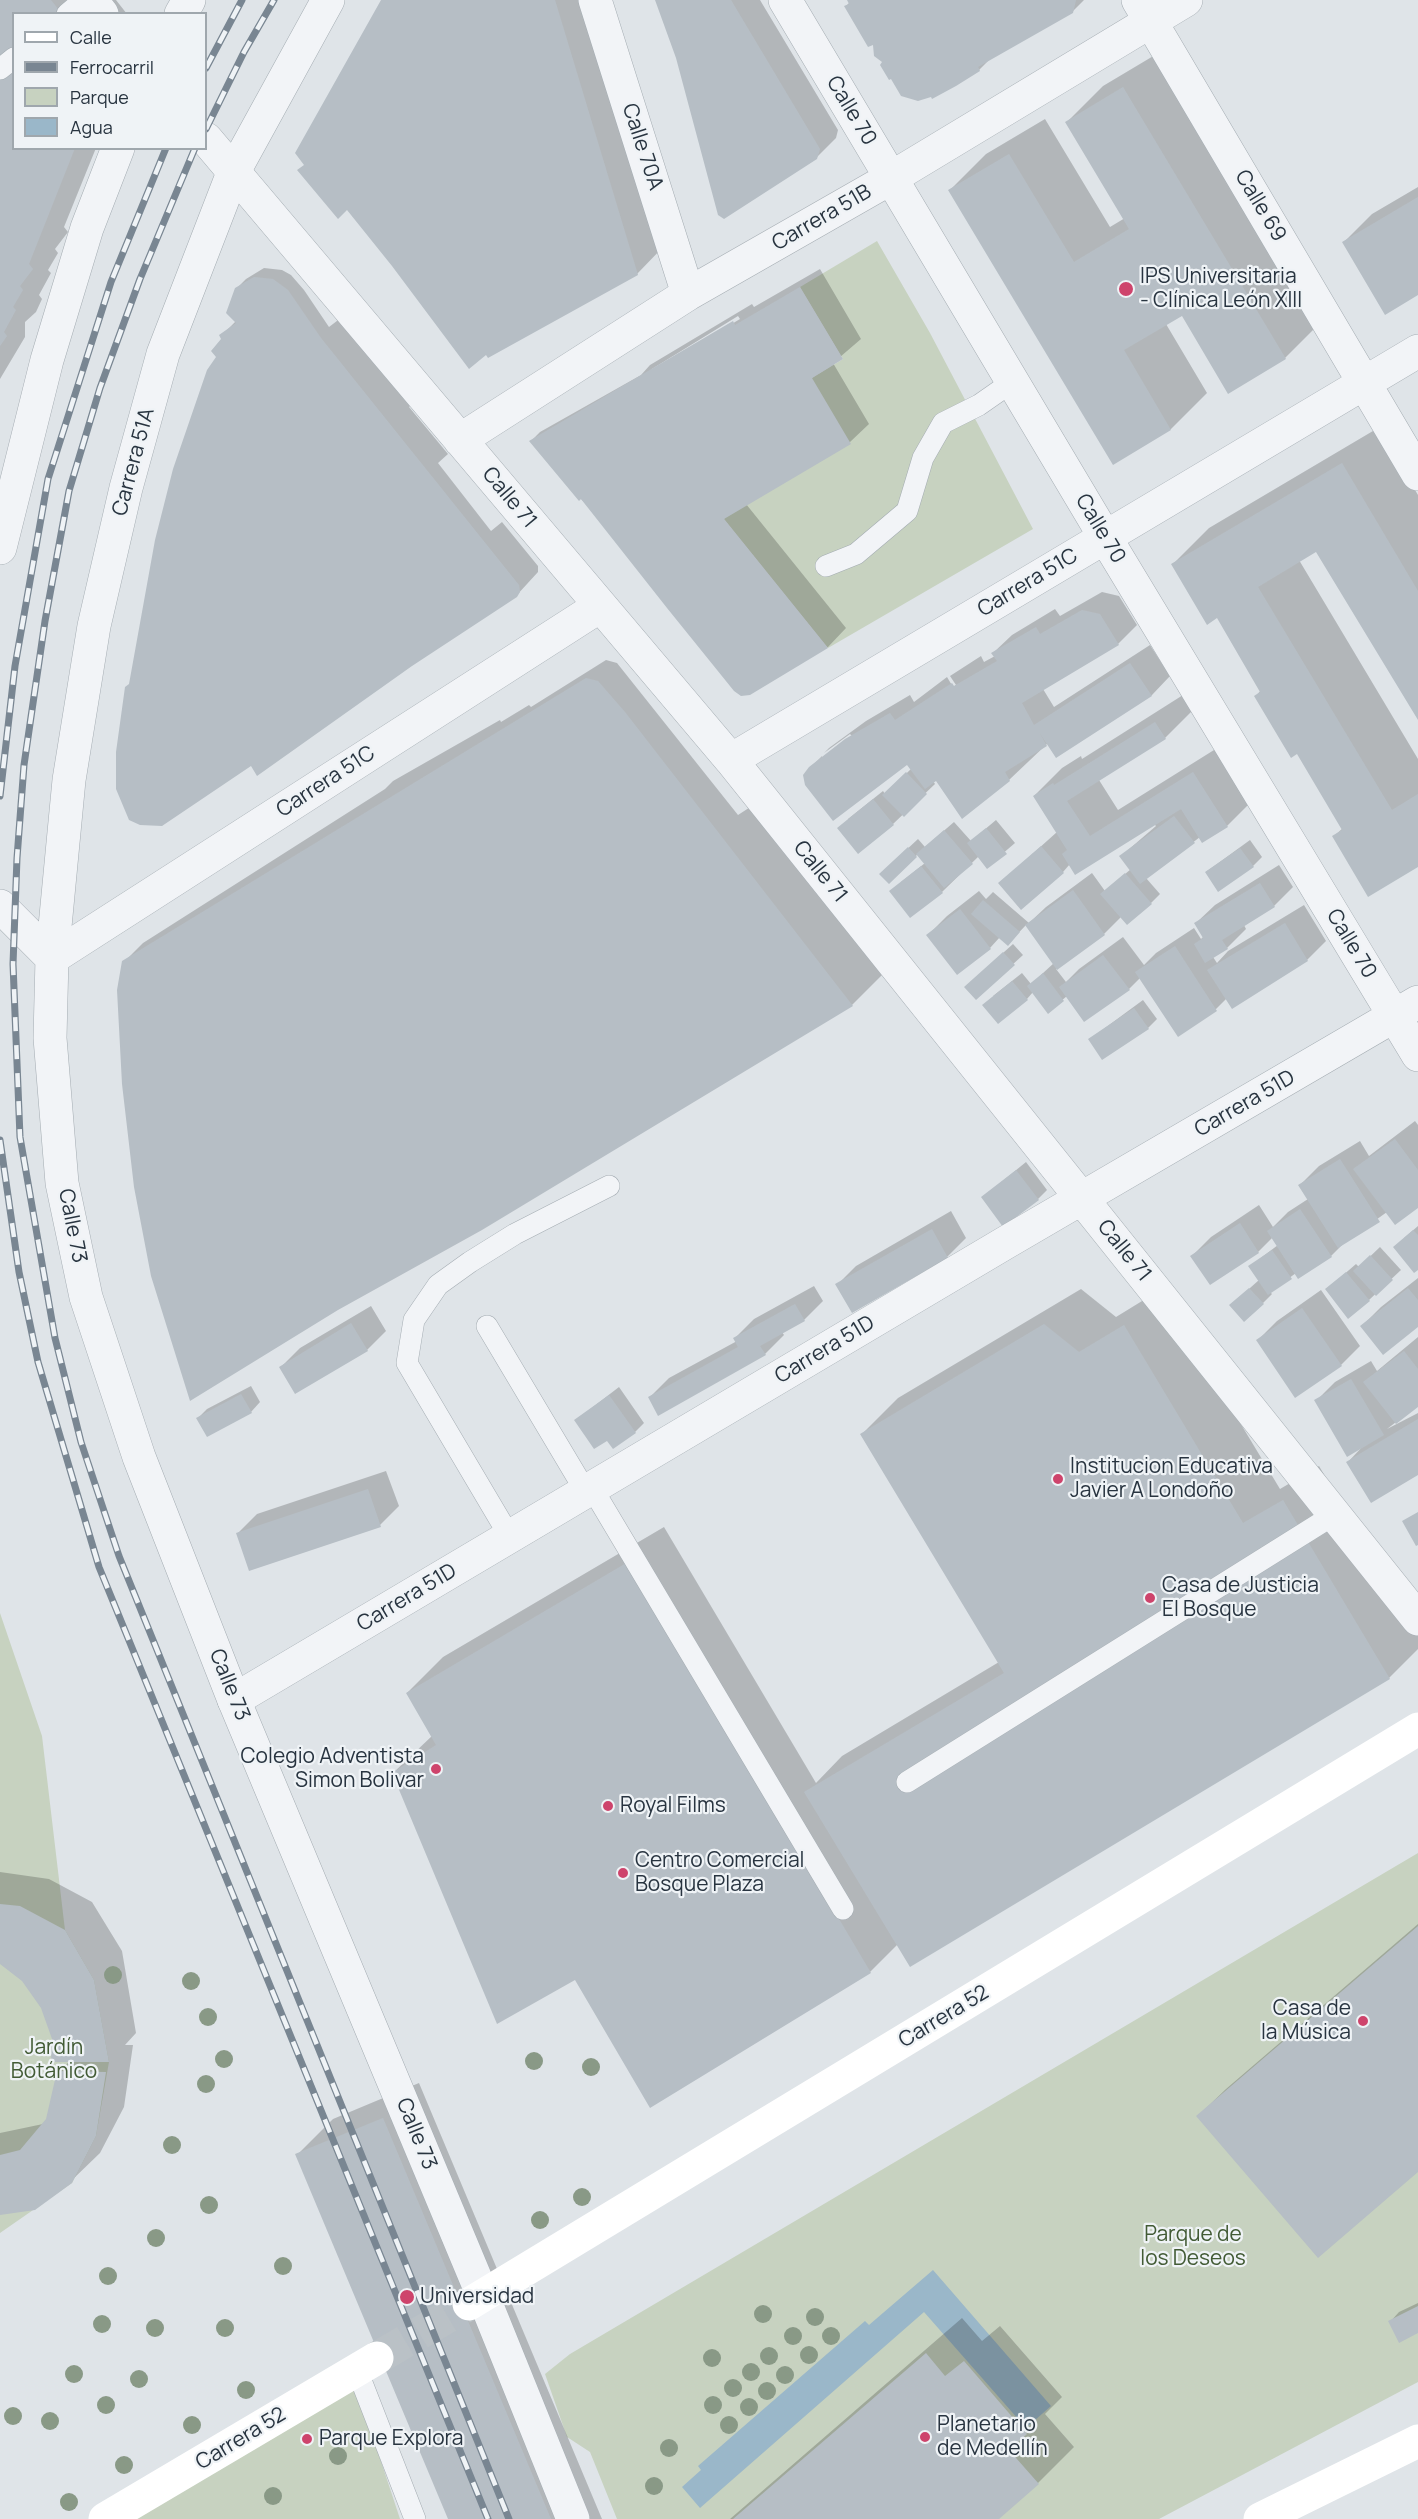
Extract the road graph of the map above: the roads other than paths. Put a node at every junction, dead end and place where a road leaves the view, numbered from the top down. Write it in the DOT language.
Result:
graph roads {
  1 [pos="84,0"];
  2 [pos="91,0"];
  3 [pos="328,0"];
  4 [pos="595,0"];
  5 [pos="785,0"];
  6 [pos="1186,0"];
  7 [pos="1144,11"];
  8 [pos="69,12"];
  9 [pos="100,12"];
  10 [pos="12,60"];
  11 [pos="0,69"];
  12 [pos="207,140"];
  13 [pos="117,150"];
  14 [pos="233,173"];
  15 [pos="891,178"];
  16 [pos="688,294"];
  17 [pos="1418,351"];
  18 [pos="1012,382"];
  19 [pos="1364,383"];
  20 [pos="460,440"];
  21 [pos="1418,474"];
  22 [pos="1105,537"];
  23 [pos="0,548"];
  24 [pos="826,566"];
  25 [pos="600,606"];
  26 [pos="731,760"];
  27 [pos="0,906"];
  28 [pos="52,958"];
  29 [pos="1407,1009"];
  30 [pos="1418,1055"];
  31 [pos="609,1186"];
  32 [pos="1082,1198"];
  33 [pos="487,1326"];
  34 [pos="589,1490"];
  35 [pos="1335,1514"];
  36 [pos="510,1537"];
  37 [pos="1418,1618"];
  38 [pos="234,1700"];
  39 [pos="1418,1729"];
  40 [pos="907,1782"];
  41 [pos="843,1909"];
  42 [pos="476,2300"];
  43 [pos="367,2364"];
  44 [pos="1418,2441"];
  45 [pos="105,2519"];
  46 [pos="415,2519"];
  47 [pos="573,2519"];
  48 [pos="1260,2519"];
  1 -- 8 [label="lane"];
  2 -- 9 [label="street"];
  3 -- 14 [label="street, Carrera 51A"];
  4 -- 16 [label="street, Calle 70A"];
  5 -- 15 [label="street, Calle 70"];
  6 -- 7 [label="street, Carrera 51B"];
  7 -- 15 [label="street, Carrera 51B"];
  7 -- 19 [label="street, Calle 69"];
  10 -- 11 [label="lane"];
  12 -- 14 [label="street, Calle 71"];
  13 -- 23 [label="street"];
  14 -- 20 [label="street, Calle 71"];
  14 -- 28 [label="street, Carrera 51A"];
  15 -- 16 [label="street, Carrera 51B"];
  15 -- 18 [label="street, Calle 70"];
  16 -- 20 [label="street, Carrera 51B"];
  17 -- 19 [label="street, Carrera 51C"];
  18 -- 22 [label="street, Calle 70"];
  18 -- 24 [label="lane"];
  19 -- 21 [label="street, Calle 69"];
  19 -- 22 [label="street, Carrera 51C"];
  20 -- 25 [label="street, Calle 71"];
  22 -- 26 [label="street, Carrera 51C"];
  22 -- 29 [label="street, Calle 70"];
  25 -- 26 [label="street, Calle 71"];
  25 -- 28 [label="street, Carrera 51C"];
  26 -- 32 [label="street, Calle 71"];
  27 -- 28 [label="street"];
  28 -- 38 [label="street, Calle 73"];
  29 -- 30 [label="street, Calle 70"];
  29 -- 32 [label="street, Carrera 51D"];
  31 -- 36 [label="lane"];
  32 -- 34 [label="street, Carrera 51D"];
  32 -- 35 [label="street, Calle 71"];
  33 -- 34 [label="lane"];
  34 -- 36 [label="street, Carrera 51D"];
  34 -- 41 [label="lane"];
  35 -- 37 [label="street, Calle 71"];
  35 -- 40 [label="lane"];
  36 -- 38 [label="street, Carrera 51D"];
  38 -- 42 [label="street, Calle 73"];
  39 -- 42 [label="main road, Carrera 52"];
  42 -- 47 [label="street, Calle 73"];
  43 -- 45 [label="main road, Carrera 52"];
  43 -- 46 [label="lane"];
  44 -- 48 [label="main road"];
}
